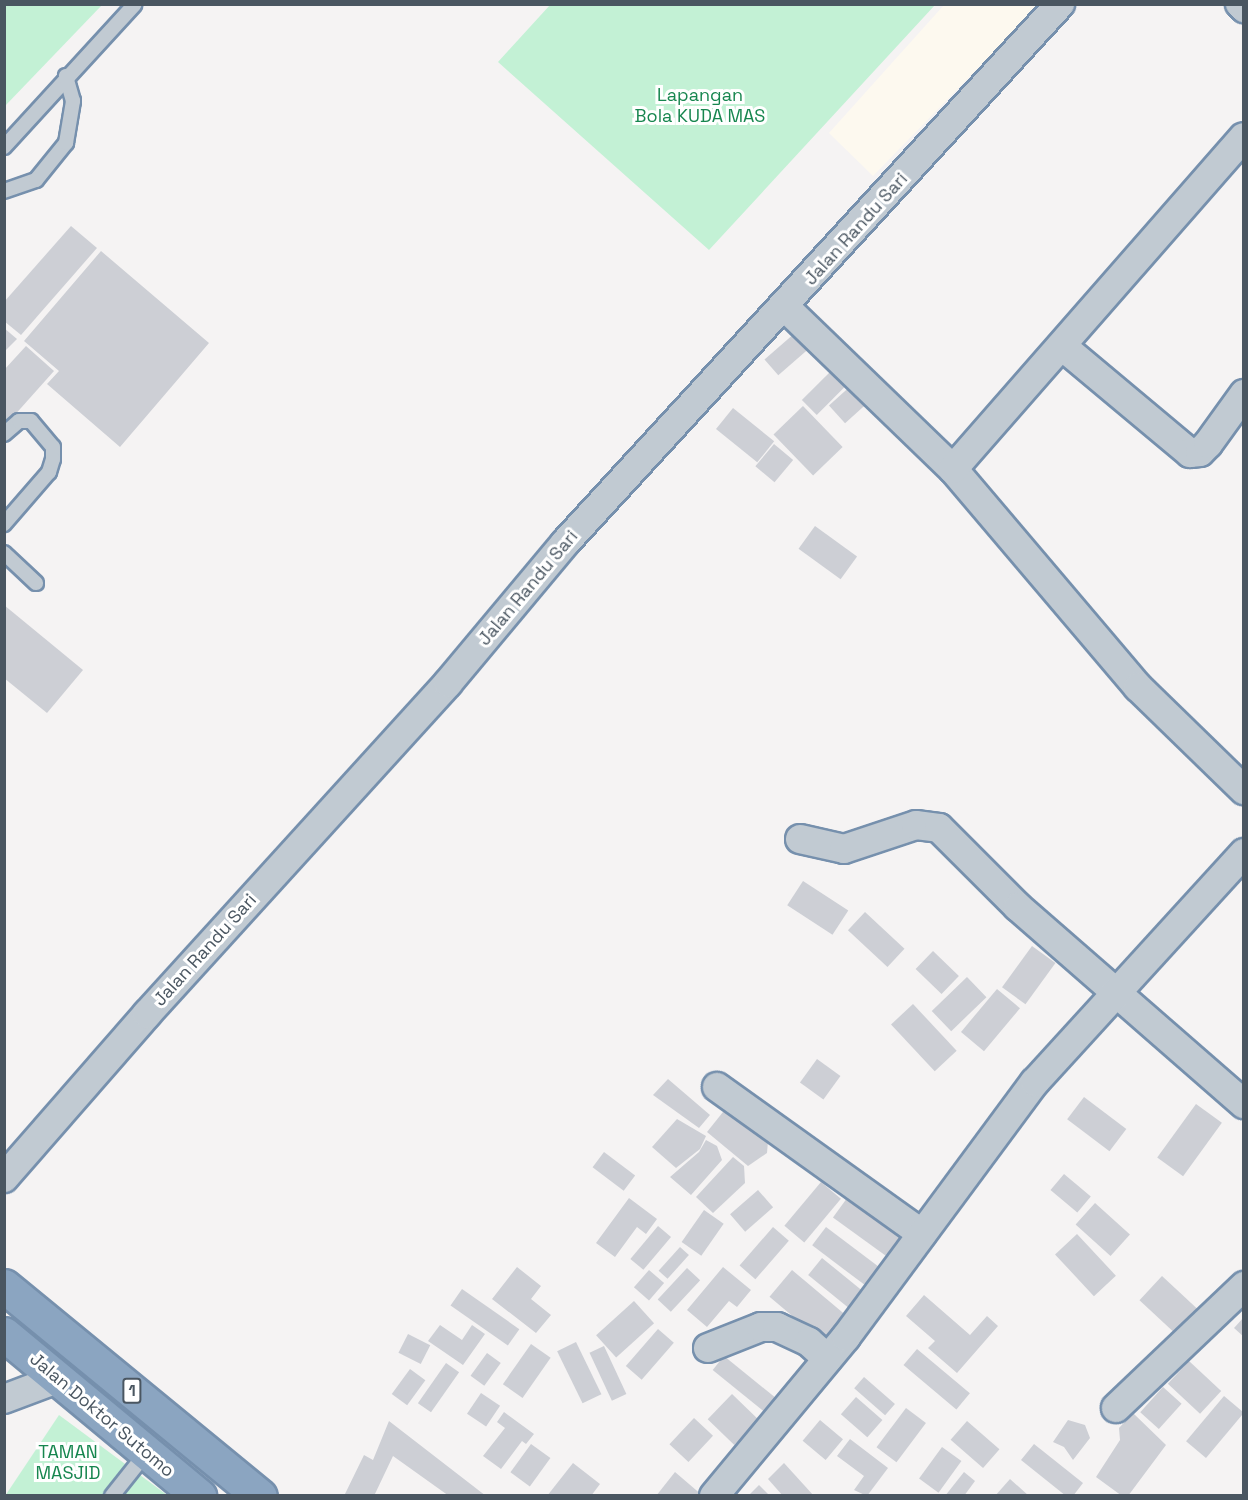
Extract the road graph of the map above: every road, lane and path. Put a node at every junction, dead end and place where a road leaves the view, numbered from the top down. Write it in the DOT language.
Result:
graph roads {
  1 [pos="1060,4"];
  2 [pos="1240,4"];
  3 [pos="134,5"];
  4 [pos="1244,8"];
  5 [pos="66,76"];
  6 [pos="1244,136"];
  7 [pos="4,147"];
  8 [pos="4,191"];
  9 [pos="785,307"];
  10 [pos="1062,346"];
  11 [pos="1244,394"];
  12 [pos="4,434"];
  13 [pos="953,469"];
  14 [pos="4,524"];
  15 [pos="4,553"];
  16 [pos="36,583"];
  17 [pos="1244,790"];
  18 [pos="800,839"];
  19 [pos="1244,853"];
  20 [pos="1115,993"];
  21 [pos="717,1087"];
  22 [pos="1244,1104"];
  23 [pos="4,1178"];
  24 [pos="922,1234"];
  25 [pos="4,1286"];
  26 [pos="1244,1286"];
  27 [pos="4,1334"];
  28 [pos="708,1348"];
  29 [pos="828,1359"];
  30 [pos="57,1379"];
  31 [pos="4,1399"];
  32 [pos="1116,1408"];
  33 [pos="147,1452"];
  34 [pos="117,1493"];
  35 [pos="199,1496"];
  36 [pos="260,1496"];
  37 [pos="714,1496"];
  1 -- 9 [label="street, Jalan Randu Sari"];
  2 -- 4 [label="street"];
  3 -- 5 [label="lane"];
  5 -- 7 [label="lane"];
  5 -- 8 [label="lane"];
  6 -- 10 [label="street"];
  9 -- 13 [label="street"];
  9 -- 23 [label="street, Jalan Randu Sari"];
  10 -- 11 [label="street"];
  10 -- 13 [label="street"];
  12 -- 14 [label="lane"];
  13 -- 17 [label="street"];
  15 -- 16 [label="lane"];
  18 -- 20 [label="street"];
  19 -- 20 [label="street"];
  20 -- 22 [label="street"];
  20 -- 24 [label="street"];
  21 -- 24 [label="street"];
  24 -- 29 [label="street"];
  25 -- 36 [label="highway, Jalan Doktor Sutomo / 1"];
  26 -- 32 [label="street"];
  27 -- 30 [label="highway, Jalan Doktor Sutomo / 1"];
  28 -- 29 [label="street"];
  29 -- 37 [label="street"];
  30 -- 31 [label="street"];
  30 -- 33 [label="highway, Jalan Doktor Sutomo / 1"];
  33 -- 34 [label="lane"];
  33 -- 35 [label="highway, Jalan Doktor Sutomo / 1"];
}
